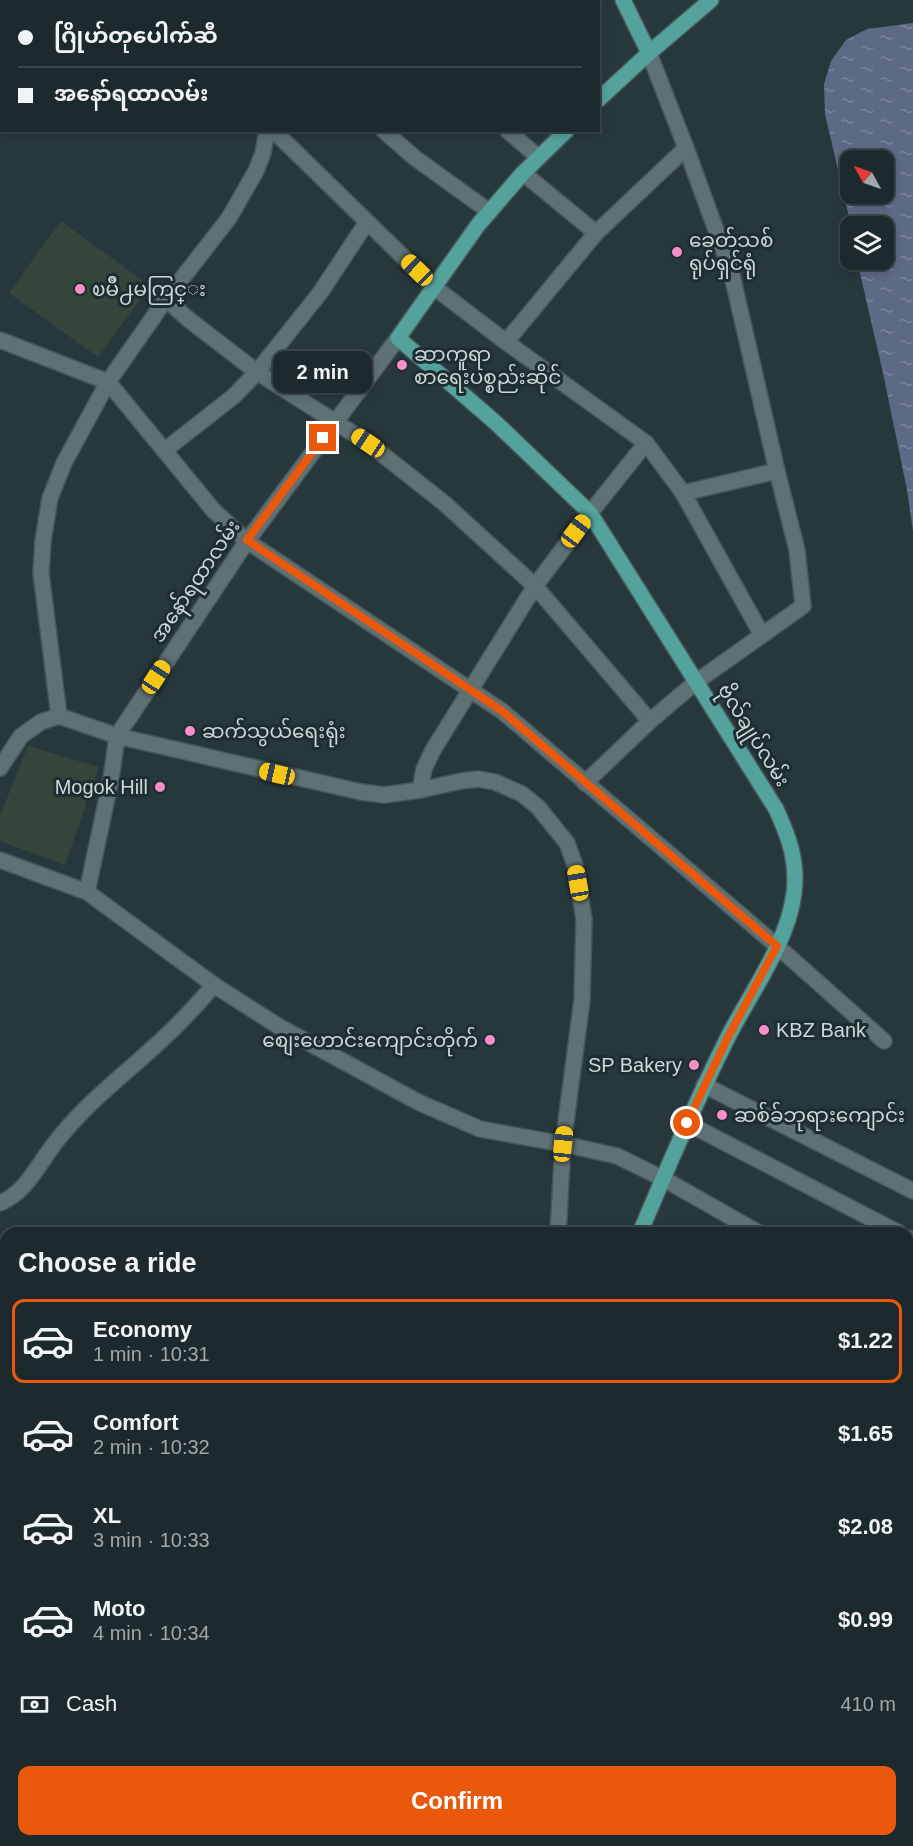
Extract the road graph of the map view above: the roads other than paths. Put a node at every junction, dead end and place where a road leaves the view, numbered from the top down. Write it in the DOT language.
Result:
graph roads {
  1 [pos="622,0"];
  2 [pos="711,0"];
  3 [pos="649,53"];
  4 [pos="600,98"];
  5 [pos="267,132"];
  6 [pos="275,132"];
  7 [pos="385,132"];
  8 [pos="509,132"];
  9 [pos="565,132"];
  10 [pos="686,148"];
  11 [pos="538,157"];
  12 [pos="523,173"];
  13 [pos="490,212"];
  14 [pos="367,222"];
  15 [pos="596,233"];
  16 [pos="434,286"];
  17 [pos="166,299"];
  18 [pos="398,338"];
  19 [pos="0,340"];
  20 [pos="506,342"];
  21 [pos="257,372"];
  22 [pos="108,382"];
  23 [pos="336,422"];
  24 [pos="646,443"];
  25 [pos="165,450"];
  26 [pos="777,471"];
  27 [pos="683,493"];
  28 [pos="590,513"];
  29 [pos="247,540"];
  30 [pos="535,586"];
  31 [pos="762,635"];
  32 [pos="696,682"];
  33 [pos="470,689"];
  34 [pos="59,716"];
  35 [pos="650,721"];
  36 [pos="117,736"];
  37 [pos="0,768"];
  38 [pos="585,783"];
  39 [pos="420,790"];
  40 [pos="0,860"];
  41 [pos="87,892"];
  42 [pos="777,946"];
  43 [pos="214,985"];
  44 [pos="884,1041"];
  45 [pos="704,1085"];
  46 [pos="687,1123"];
  47 [pos="563,1144"];
  48 [pos="662,1178"];
  49 [pos="913,1191"];
  50 [pos="0,1203"];
  51 [pos="558,1227"];
  52 [pos="642,1227"];
  53 [pos="748,1227"];
  54 [pos="886,1227"];
  1 -- 3 [label="main road"];
  2 -- 3 [label="main road"];
  3 -- 4 [label="main road"];
  3 -- 10 [label="street"];
  5 -- 17 [label="street"];
  6 -- 14 [label="street"];
  7 -- 13 [label="street"];
  8 -- 11 [label="street"];
  9 -- 11 [label="main road"];
  10 -- 15 [label="street"];
  10 -- 26 [label="street"];
  11 -- 12 [label="main road"];
  12 -- 13 [label="main road"];
  12 -- 15 [label="street"];
  13 -- 16 [label="main road"];
  14 -- 16 [label="street"];
  14 -- 21 [label="street"];
  15 -- 20 [label="street"];
  16 -- 18 [label="main road"];
  16 -- 20 [label="street"];
  17 -- 21 [label="street"];
  17 -- 22 [label="street"];
  18 -- 23 [label="street, အ‌နော်‌ရထာလမ်း"];
  18 -- 28 [label="main road, ဗိုလ်‌ချုပ်‌လမ်း"];
  19 -- 22 [label="street"];
  20 -- 24 [label="street"];
  21 -- 23 [label="street"];
  21 -- 25 [label="street"];
  22 -- 25 [label="street"];
  22 -- 34 [label="street"];
  23 -- 29 [label="street, အ‌နော်‌ရထာလမ်း"];
  23 -- 30 [label="street"];
  24 -- 27 [label="street"];
  24 -- 28 [label="street"];
  25 -- 29 [label="street"];
  26 -- 27 [label="street"];
  26 -- 31 [label="street"];
  27 -- 31 [label="street"];
  28 -- 30 [label="street"];
  28 -- 32 [label="main road, ဗိုလ်‌ချုပ်‌လမ်း"];
  29 -- 33 [label="street"];
  29 -- 36 [label="street, အ‌နော်‌ရထာလမ်း"];
  30 -- 33 [label="street"];
  30 -- 35 [label="street"];
  31 -- 32 [label="street"];
  32 -- 35 [label="street"];
  32 -- 42 [label="main road, ဗိုလ်‌ချုပ်‌လမ်း"];
  33 -- 38 [label="street"];
  33 -- 39 [label="street"];
  34 -- 36 [label="street"];
  34 -- 37 [label="street"];
  35 -- 38 [label="street"];
  36 -- 39 [label="street"];
  36 -- 41 [label="street"];
  38 -- 42 [label="street"];
  39 -- 47 [label="street"];
  40 -- 41 [label="street"];
  41 -- 43 [label="street"];
  42 -- 44 [label="street"];
  42 -- 45 [label="main road, ဗိုလ်‌ချုပ်‌လမ်း"];
  43 -- 47 [label="street"];
  43 -- 50 [label="street"];
  45 -- 46 [label="main road, ဗိုလ်‌ချုပ်‌လမ်း"];
  45 -- 49 [label="street"];
  46 -- 48 [label="main road, ဗိုလ်‌ချုပ်‌လမ်း"];
  46 -- 54 [label="street"];
  47 -- 48 [label="street"];
  47 -- 51 [label="street"];
  48 -- 52 [label="main road, ဗိုလ်‌ချုပ်‌လမ်း"];
  48 -- 53 [label="street"];
}
